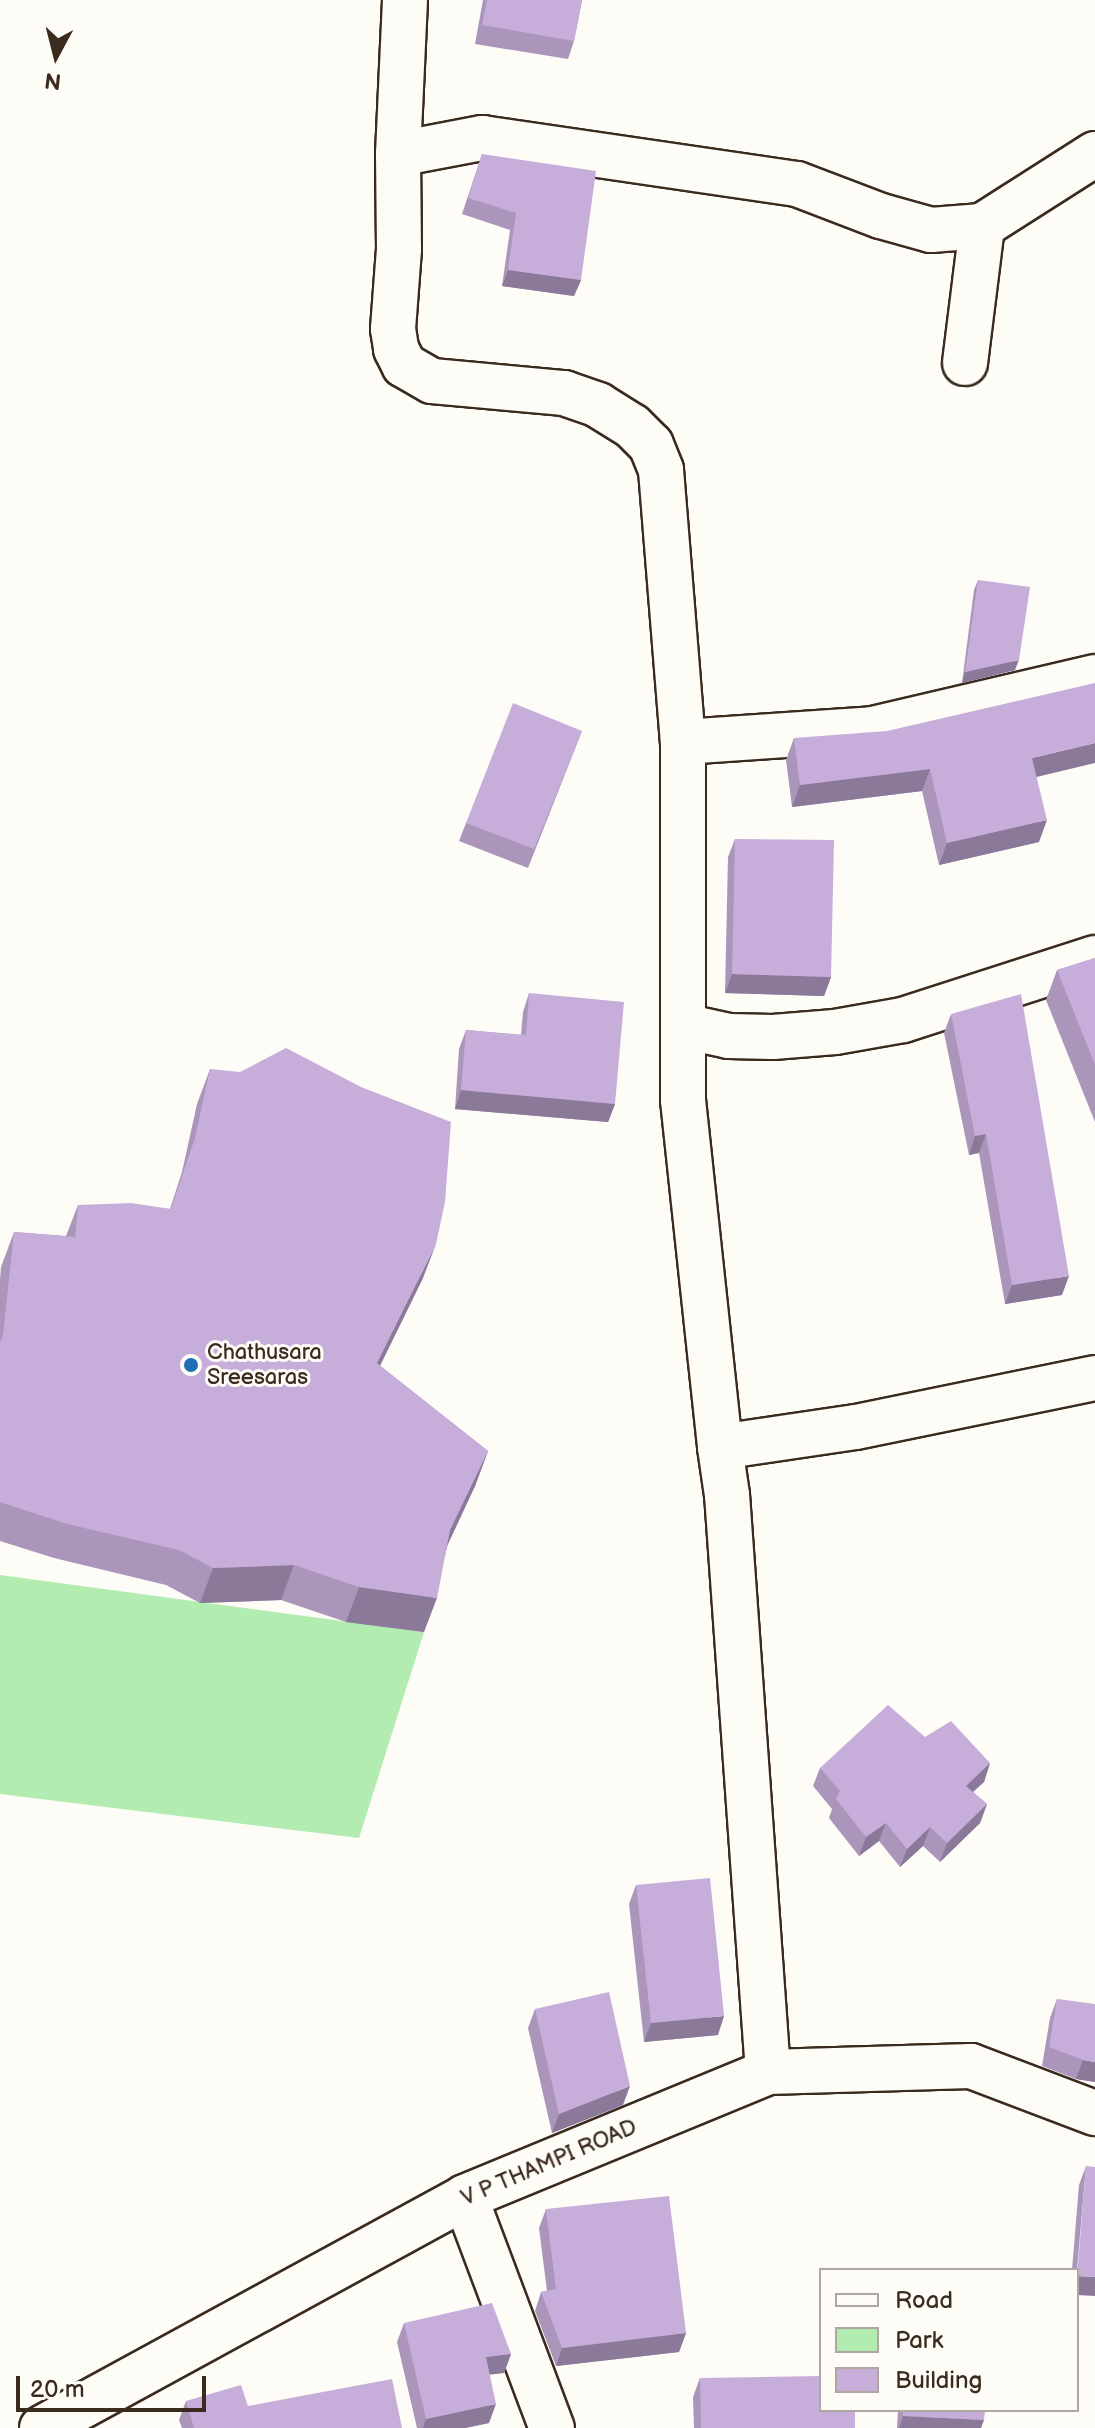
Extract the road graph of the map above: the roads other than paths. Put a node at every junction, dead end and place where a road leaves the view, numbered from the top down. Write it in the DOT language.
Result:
graph roads {
  1 [pos="405,0"];
  2 [pos="398,154"];
  3 [pos="1095,154"];
  4 [pos="982,226"];
  5 [pos="965,363"];
  6 [pos="1095,677"];
  7 [pos="683,742"];
  8 [pos="1095,958"];
  9 [pos="683,1026"];
  10 [pos="1095,1378"];
  11 [pos="720,1447"];
  12 [pos="768,2072"];
  13 [pos="1095,2113"];
  14 [pos="465,2197"];
  15 [pos="42,2428"];
  16 [pos="552,2428"];
  1 -- 2 [label="street"];
  2 -- 4 [label="street"];
  2 -- 7 [label="street"];
  3 -- 4 [label="street"];
  4 -- 5 [label="street"];
  6 -- 7 [label="street"];
  7 -- 9 [label="street"];
  8 -- 9 [label="street"];
  9 -- 11 [label="street"];
  10 -- 11 [label="street"];
  11 -- 12 [label="street"];
  12 -- 13 [label="street, V P THAMPI ROAD"];
  12 -- 14 [label="street, V P THAMPI ROAD"];
  14 -- 15 [label="street, V P THAMPI ROAD"];
  14 -- 16 [label="street"];
}
